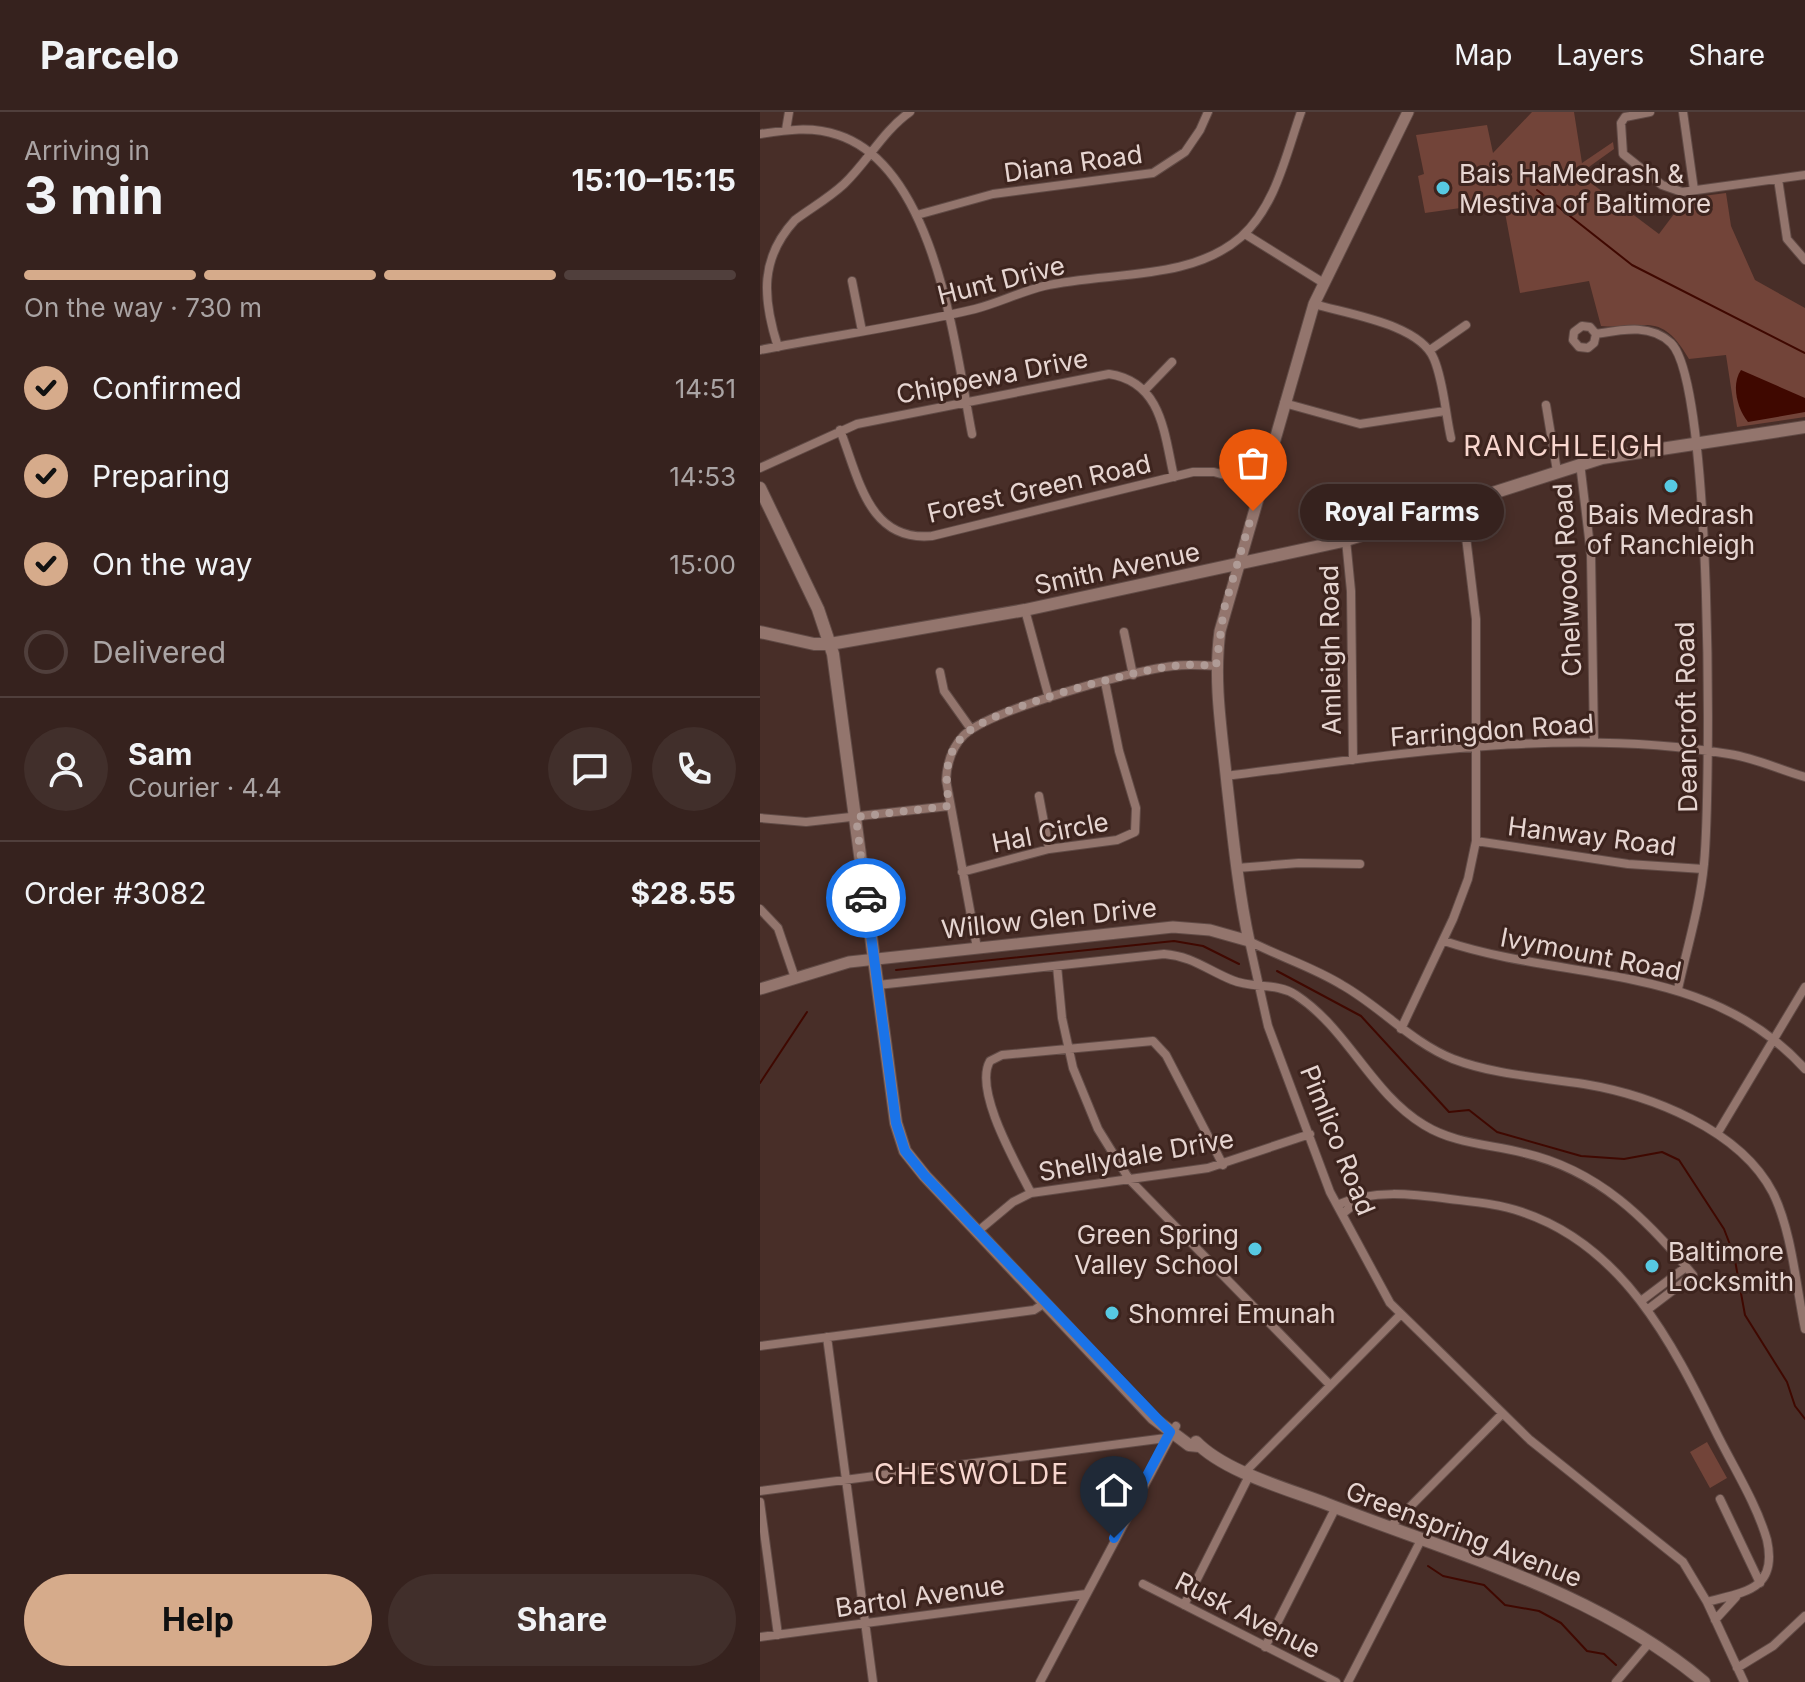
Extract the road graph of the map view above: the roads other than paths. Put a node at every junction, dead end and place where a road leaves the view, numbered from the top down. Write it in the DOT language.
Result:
graph roads {
  1 [pos="789,112"];
  2 [pos="910,112"];
  3 [pos="1208,112"];
  4 [pos="1301,112"];
  5 [pos="1408,112"];
  6 [pos="1650,112"];
  7 [pos="1683,112"];
  8 [pos="786,130"];
  9 [pos="760,134"];
  10 [pos="872,154"];
  11 [pos="1805,175"];
  12 [pos="1778,179"];
  13 [pos="1694,190"];
  14 [pos="917,215"];
  15 [pos="1245,234"];
  16 [pos="1805,260"];
  17 [pos="852,281"];
  18 [pos="1322,282"];
  19 [pos="1314,304"];
  20 [pos="948,314"];
  21 [pos="1466,325"];
  22 [pos="862,331"];
  23 [pos="1596,334"];
  24 [pos="778,347"];
  25 [pos="760,350"];
  26 [pos="1430,350"];
  27 [pos="1172,362"];
  28 [pos="1145,390"];
  29 [pos="966,400"];
  30 [pos="1284,403"];
  31 [pos="1546,405"];
  32 [pos="1445,411"];
  33 [pos="1805,427"];
  34 [pos="840,430"];
  35 [pos="972,434"];
  36 [pos="1451,438"];
  37 [pos="1697,443"];
  38 [pos="1580,463"];
  39 [pos="760,468"];
  40 [pos="1557,471"];
  41 [pos="1174,477"];
  42 [pos="1260,485"];
  43 [pos="760,488"];
  44 [pos="1462,504"];
  45 [pos="1346,540"];
  46 [pos="1239,564"];
  47 [pos="1025,610"];
  48 [pos="760,632"];
  49 [pos="1124,632"];
  50 [pos="830,644"];
  51 [pos="1216,666"];
  52 [pos="940,672"];
  53 [pos="1133,675"];
  54 [pos="1105,682"];
  55 [pos="1049,698"];
  56 [pos="971,729"];
  57 [pos="1594,742"];
  58 [pos="1477,747"];
  59 [pos="1706,751"];
  60 [pos="1353,760"];
  61 [pos="1226,776"];
  62 [pos="1805,777"];
  63 [pos="1039,796"];
  64 [pos="949,806"];
  65 [pos="856,817"];
  66 [pos="760,818"];
  67 [pos="1476,841"];
  68 [pos="1049,849"];
  69 [pos="1360,864"];
  70 [pos="1237,868"];
  71 [pos="1703,869"];
  72 [pos="962,872"];
  73 [pos="760,909"];
  74 [pos="1249,941"];
  75 [pos="1444,941"];
  76 [pos="977,948"];
  77 [pos="874,959"];
  78 [pos="1057,966"];
  79 [pos="795,978"];
  80 [pos="878,985"];
  81 [pos="1259,985"];
  82 [pos="1805,987"];
  83 [pos="760,989"];
  84 [pos="1678,989"];
  85 [pos="1401,1029"];
  86 [pos="1774,1040"];
  87 [pos="1068,1048"];
  88 [pos="1805,1069"];
  89 [pos="1310,1134"];
  90 [pos="1717,1134"];
  91 [pos="1223,1165"];
  92 [pos="1129,1179"];
  93 [pos="1031,1193"];
  94 [pos="1361,1199"];
  95 [pos="1337,1205"];
  96 [pos="1342,1214"];
  97 [pos="977,1232"];
  98 [pos="1686,1267"];
  99 [pos="1641,1301"];
  100 [pos="1045,1303"];
  101 [pos="1647,1310"];
  102 [pos="1400,1315"];
  103 [pos="1805,1329"];
  104 [pos="827,1337"];
  105 [pos="760,1346"];
  106 [pos="1330,1385"];
  107 [pos="1502,1414"];
  108 [pos="1171,1432"];
  109 [pos="1248,1473"];
  110 [pos="846,1480"];
  111 [pos="760,1491"];
  112 [pos="1720,1499"];
  113 [pos="760,1502"];
  114 [pos="1336,1507"];
  115 [pos="1389,1528"];
  116 [pos="1421,1540"];
  117 [pos="1760,1583"];
  118 [pos="1143,1584"];
  119 [pos="1086,1594"];
  120 [pos="1736,1597"];
  121 [pos="1707,1602"];
  122 [pos="1184,1605"];
  123 [pos="1805,1616"];
  124 [pos="1715,1620"];
  125 [pos="865,1623"];
  126 [pos="778,1635"];
  127 [pos="760,1637"];
  128 [pos="1649,1643"];
  129 [pos="1265,1647"];
  130 [pos="1737,1668"];
  131 [pos="873,1682"];
  132 [pos="1040,1682"];
  133 [pos="1336,1682"];
  134 [pos="1348,1682"];
  135 [pos="1616,1682"];
  136 [pos="1704,1682"];
  137 [pos="1744,1682"];
  1 -- 8 [label="street"];
  2 -- 10 [label="street"];
  3 -- 14 [label="street, Diana Road"];
  4 -- 15 [label="street"];
  5 -- 18 [label="street, Pimlico Road"];
  6 -- 13 [label="street"];
  7 -- 13 [label="street"];
  8 -- 9 [label="street"];
  8 -- 10 [label="street"];
  10 -- 14 [label="street"];
  10 -- 24 [label="street"];
  11 -- 12 [label="street"];
  12 -- 13 [label="street"];
  12 -- 16 [label="street"];
  14 -- 20 [label="street"];
  15 -- 18 [label="street"];
  15 -- 20 [label="street, Hunt Drive"];
  17 -- 22 [label="street"];
  18 -- 19 [label="street, Pimlico Road"];
  19 -- 26 [label="street"];
  19 -- 30 [label="street, Pimlico Road"];
  20 -- 22 [label="street, Hunt Drive"];
  20 -- 29 [label="street"];
  21 -- 26 [label="street"];
  22 -- 24 [label="street, Hunt Drive"];
  23 -- 37 [label="street, Deancroft Road"];
  24 -- 25 [label="street, Hunt Drive"];
  26 -- 32 [label="street"];
  27 -- 28 [label="street"];
  28 -- 29 [label="street, Chippewa Drive"];
  28 -- 41 [label="street"];
  29 -- 34 [label="street, Chippewa Drive"];
  29 -- 35 [label="street"];
  30 -- 32 [label="street"];
  30 -- 42 [label="street, Pimlico Road"];
  31 -- 40 [label="street, Chelwood Road"];
  32 -- 36 [label="street"];
  33 -- 37 [label="main road, Smith Avenue"];
  34 -- 39 [label="street, Chippewa Drive"];
  34 -- 41 [label="street, Forest Green Road"];
  37 -- 38 [label="main road, Smith Avenue"];
  37 -- 59 [label="street, Deancroft Road"];
  38 -- 40 [label="main road, Smith Avenue"];
  38 -- 57 [label="street, Chelwood Road"];
  40 -- 44 [label="main road, Smith Avenue"];
  41 -- 42 [label="street, Forest Green Road"];
  42 -- 46 [label="street, Pimlico Road"];
  43 -- 50 [label="main road, Greenspring Avenue"];
  44 -- 45 [label="main road, Smith Avenue"];
  44 -- 58 [label="street"];
  45 -- 46 [label="main road, Smith Avenue"];
  45 -- 60 [label="street, Amleigh Road"];
  46 -- 47 [label="main road, Smith Avenue"];
  46 -- 51 [label="street, Pimlico Road"];
  47 -- 50 [label="main road, Smith Avenue"];
  47 -- 55 [label="street"];
  48 -- 50 [label="main road, Smith Avenue"];
  49 -- 53 [label="street"];
  50 -- 65 [label="main road, Greenspring Avenue"];
  51 -- 53 [label="street"];
  51 -- 61 [label="street, Pimlico Road"];
  52 -- 56 [label="street"];
  53 -- 54 [label="street"];
  54 -- 55 [label="street"];
  54 -- 68 [label="street, Hal Circle"];
  55 -- 56 [label="street"];
  56 -- 64 [label="street"];
  57 -- 58 [label="street, Farringdon Road"];
  57 -- 59 [label="street, Farringdon Road"];
  58 -- 60 [label="street, Farringdon Road"];
  58 -- 67 [label="street"];
  59 -- 62 [label="street, Farringdon Road"];
  59 -- 71 [label="street, Deancroft Road"];
  60 -- 61 [label="street, Farringdon Road"];
  61 -- 70 [label="street, Pimlico Road"];
  63 -- 68 [label="street"];
  64 -- 65 [label="street"];
  64 -- 72 [label="street"];
  65 -- 66 [label="street"];
  65 -- 77 [label="main road, Greenspring Avenue"];
  67 -- 71 [label="street, Hanway Road"];
  67 -- 75 [label="street"];
  68 -- 72 [label="street, Hal Circle"];
  69 -- 70 [label="street"];
  70 -- 74 [label="street, Pimlico Road"];
  71 -- 84 [label="street, Deancroft Road"];
  72 -- 76 [label="street"];
  73 -- 79 [label="street"];
  74 -- 76 [label="street, Willow Glen Drive"];
  74 -- 81 [label="street, Pimlico Road"];
  74 -- 85 [label="street"];
  75 -- 84 [label="street, Ivymount Road"];
  75 -- 85 [label="street"];
  76 -- 77 [label="street, Willow Glen Drive"];
  77 -- 79 [label="street, Willow Glen Drive"];
  77 -- 80 [label="main road, Greenspring Avenue"];
  78 -- 80 [label="street, Willow Glen Drive"];
  78 -- 81 [label="street, Willow Glen Drive"];
  78 -- 87 [label="street"];
  79 -- 83 [label="street, Willow Glen Drive"];
  80 -- 97 [label="main road, Greenspring Avenue"];
  81 -- 89 [label="street, Pimlico Road"];
  81 -- 98 [label="street, Willow Glen Drive"];
  82 -- 86 [label="street"];
  84 -- 86 [label="street, Ivymount Road"];
  85 -- 90 [label="street"];
  86 -- 88 [label="street, Ivymount Road"];
  86 -- 90 [label="street"];
  87 -- 91 [label="street"];
  87 -- 92 [label="street"];
  87 -- 93 [label="street"];
  89 -- 91 [label="street, Shellydale Drive"];
  89 -- 95 [label="street, Pimlico Road"];
  90 -- 103 [label="street"];
  91 -- 92 [label="street, Shellydale Drive"];
  92 -- 93 [label="street, Shellydale Drive"];
  92 -- 106 [label="street"];
  93 -- 97 [label="street, Shellydale Drive"];
  94 -- 95 [label="street"];
  94 -- 96 [label="street"];
  94 -- 99 [label="street"];
  95 -- 96 [label="street, Pimlico Road"];
  96 -- 102 [label="street, Pimlico Road"];
  97 -- 100 [label="main road, Greenspring Avenue"];
  98 -- 99 [label="street"];
  98 -- 101 [label="street, Willow Glen Drive"];
  99 -- 101 [label="street"];
  100 -- 104 [label="street"];
  100 -- 108 [label="main road, Greenspring Avenue"];
  101 -- 117 [label="street"];
  102 -- 106 [label="street"];
  102 -- 107 [label="street, Pimlico Road"];
  104 -- 105 [label="street"];
  104 -- 110 [label="street"];
  106 -- 109 [label="street"];
  107 -- 115 [label="street"];
  107 -- 121 [label="street, Pimlico Road"];
  108 -- 109 [label="main road, Greenspring Avenue"];
  108 -- 110 [label="street"];
  108 -- 119 [label="street"];
  109 -- 114 [label="main road, Greenspring Avenue"];
  109 -- 122 [label="street"];
  110 -- 111 [label="street"];
  110 -- 125 [label="street"];
  112 -- 117 [label="street"];
  113 -- 126 [label="street"];
  114 -- 115 [label="main road, Greenspring Avenue"];
  114 -- 129 [label="street"];
  115 -- 116 [label="main road, Greenspring Avenue"];
  116 -- 128 [label="main road, Greenspring Avenue"];
  116 -- 134 [label="street"];
  117 -- 120 [label="street"];
  118 -- 122 [label="street, Rusk Avenue"];
  119 -- 125 [label="street, Bartol Avenue"];
  119 -- 132 [label="street"];
  120 -- 121 [label="street"];
  120 -- 124 [label="street"];
  121 -- 124 [label="street, Pimlico Road"];
  122 -- 129 [label="street, Rusk Avenue"];
  123 -- 130 [label="street"];
  124 -- 130 [label="street, Pimlico Road"];
  125 -- 126 [label="street, Bartol Avenue"];
  125 -- 131 [label="street"];
  126 -- 127 [label="street, Bartol Avenue"];
  128 -- 135 [label="street"];
  128 -- 136 [label="main road, Greenspring Avenue"];
  129 -- 133 [label="street, Rusk Avenue"];
  130 -- 137 [label="street, Pimlico Road"];
}
